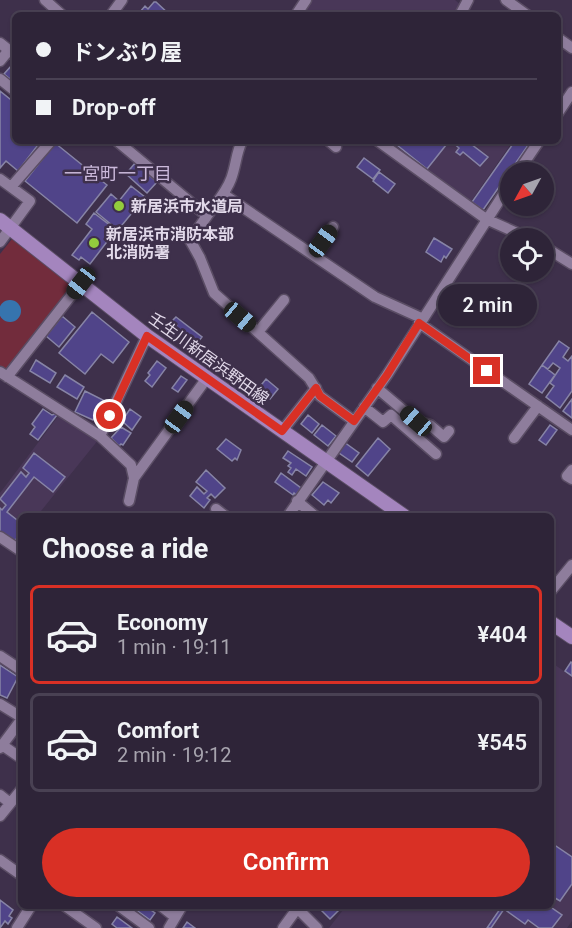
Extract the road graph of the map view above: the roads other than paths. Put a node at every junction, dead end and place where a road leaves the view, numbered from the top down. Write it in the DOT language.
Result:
graph roads {
  1 [pos="45,0"];
  2 [pos="506,0"];
  3 [pos="59,12"];
  4 [pos="523,12"];
  5 [pos="8,49"];
  6 [pos="0,61"];
  7 [pos="0,79"];
  8 [pos="12,89"];
  9 [pos="49,144"];
  10 [pos="121,144"];
  11 [pos="240,144"];
  12 [pos="382,144"];
  13 [pos="537,144"];
  14 [pos="525,162"];
  15 [pos="0,178"];
  16 [pos="12,188"];
  17 [pos="223,194"];
  18 [pos="500,199"];
  19 [pos="207,216"];
  20 [pos="486,219"];
  21 [pos="5,224"];
  22 [pos="333,227"];
  23 [pos="506,228"];
  24 [pos="0,242"];
  25 [pos="554,253"];
  26 [pos="313,255"];
  27 [pos="572,264"];
  28 [pos="81,283"];
  29 [pos="284,300"];
  30 [pos="419,323"];
  31 [pos="258,332"];
  32 [pos="147,336"];
  33 [pos="4,375"];
  34 [pos="207,378"];
  35 [pos="377,387"];
  36 [pos="316,388"];
  37 [pos="364,406"];
  38 [pos="538,406"];
  39 [pos="354,421"];
  40 [pos="449,430"];
  41 [pos="572,430"];
  42 [pos="282,431"];
  43 [pos="100,436"];
  44 [pos="514,438"];
  45 [pos="436,454"];
  46 [pos="326,460"];
  47 [pos="572,470"];
  48 [pos="134,478"];
  49 [pos="572,479"];
  50 [pos="129,501"];
  51 [pos="297,501"];
  52 [pos="290,513"];
  53 [pos="311,513"];
  54 [pos="400,513"];
  55 [pos="0,537"];
  56 [pos="18,549"];
  57 [pos="572,565"];
  58 [pos="554,587"];
  59 [pos="554,625"];
  60 [pos="572,637"];
  61 [pos="0,656"];
  62 [pos="18,668"];
  63 [pos="0,704"];
  64 [pos="18,717"];
  65 [pos="18,723"];
  66 [pos="1,747"];
  67 [pos="18,756"];
  68 [pos="18,794"];
  69 [pos="0,795"];
  70 [pos="10,803"];
  71 [pos="0,816"];
  72 [pos="0,860"];
  73 [pos="18,873"];
  74 [pos="29,909"];
  75 [pos="69,909"];
  76 [pos="123,909"];
  77 [pos="165,909"];
  78 [pos="180,909"];
  79 [pos="296,909"];
  80 [pos="299,909"];
  81 [pos="175,917"];
  82 [pos="17,928"];
  83 [pos="96,928"];
  84 [pos="149,928"];
  85 [pos="169,928"];
  86 [pos="283,928"];
  87 [pos="317,928"];
  1 -- 3 [label="street"];
  2 -- 4 [label="street"];
  5 -- 6 [label="street"];
  7 -- 8 [label="street"];
  9 -- 16 [label="street"];
  10 -- 19 [label="street"];
  11 -- 17 [label="street"];
  12 -- 20 [label="street"];
  13 -- 14 [label="street"];
  15 -- 16 [label="street"];
  16 -- 21 [label="street"];
  17 -- 19 [label="street"];
  17 -- 26 [label="street"];
  18 -- 20 [label="street"];
  19 -- 31 [label="street"];
  20 -- 23 [label="street"];
  20 -- 30 [label="street"];
  21 -- 24 [label="street"];
  21 -- 28 [label="main road, 壬生川新居浜野田線"];
  22 -- 26 [label="street"];
  25 -- 27 [label="street"];
  26 -- 30 [label="street"];
  28 -- 32 [label="main road, 壬生川新居浜野田線"];
  28 -- 33 [label="street"];
  29 -- 31 [label="street"];
  30 -- 35 [label="street"];
  30 -- 38 [label="street"];
  31 -- 36 [label="street"];
  32 -- 34 [label="main road, 壬生川新居浜野田線"];
  32 -- 43 [label="street"];
  33 -- 43 [label="street"];
  34 -- 42 [label="main road, 壬生川新居浜野田線"];
  34 -- 48 [label="street"];
  35 -- 37 [label="street"];
  35 -- 40 [label="street"];
  36 -- 39 [label="street"];
  36 -- 42 [label="street"];
  37 -- 39 [label="street"];
  37 -- 45 [label="street"];
  38 -- 41 [label="street"];
  38 -- 44 [label="street"];
  39 -- 46 [label="street"];
  42 -- 46 [label="main road, 壬生川新居浜野田線"];
  43 -- 48 [label="street"];
  46 -- 51 [label="street"];
  46 -- 54 [label="main road, 壬生川新居浜野田線"];
  47 -- 49 [label="street"];
  48 -- 50 [label="street"];
  51 -- 52 [label="street"];
  51 -- 53 [label="street"];
  55 -- 56 [label="street"];
  57 -- 58 [label="street"];
  59 -- 60 [label="main road"];
  61 -- 62 [label="street"];
  63 -- 64 [label="street"];
  65 -- 66 [label="street"];
  66 -- 67 [label="street"];
  68 -- 70 [label="street"];
  69 -- 70 [label="street"];
  70 -- 71 [label="street"];
  72 -- 73 [label="street"];
  74 -- 82 [label="street"];
  75 -- 83 [label="street"];
  76 -- 84 [label="street"];
  77 -- 81 [label="street"];
  78 -- 81 [label="street"];
  79 -- 86 [label="street"];
  80 -- 87 [label="street"];
  81 -- 85 [label="street"];
}
